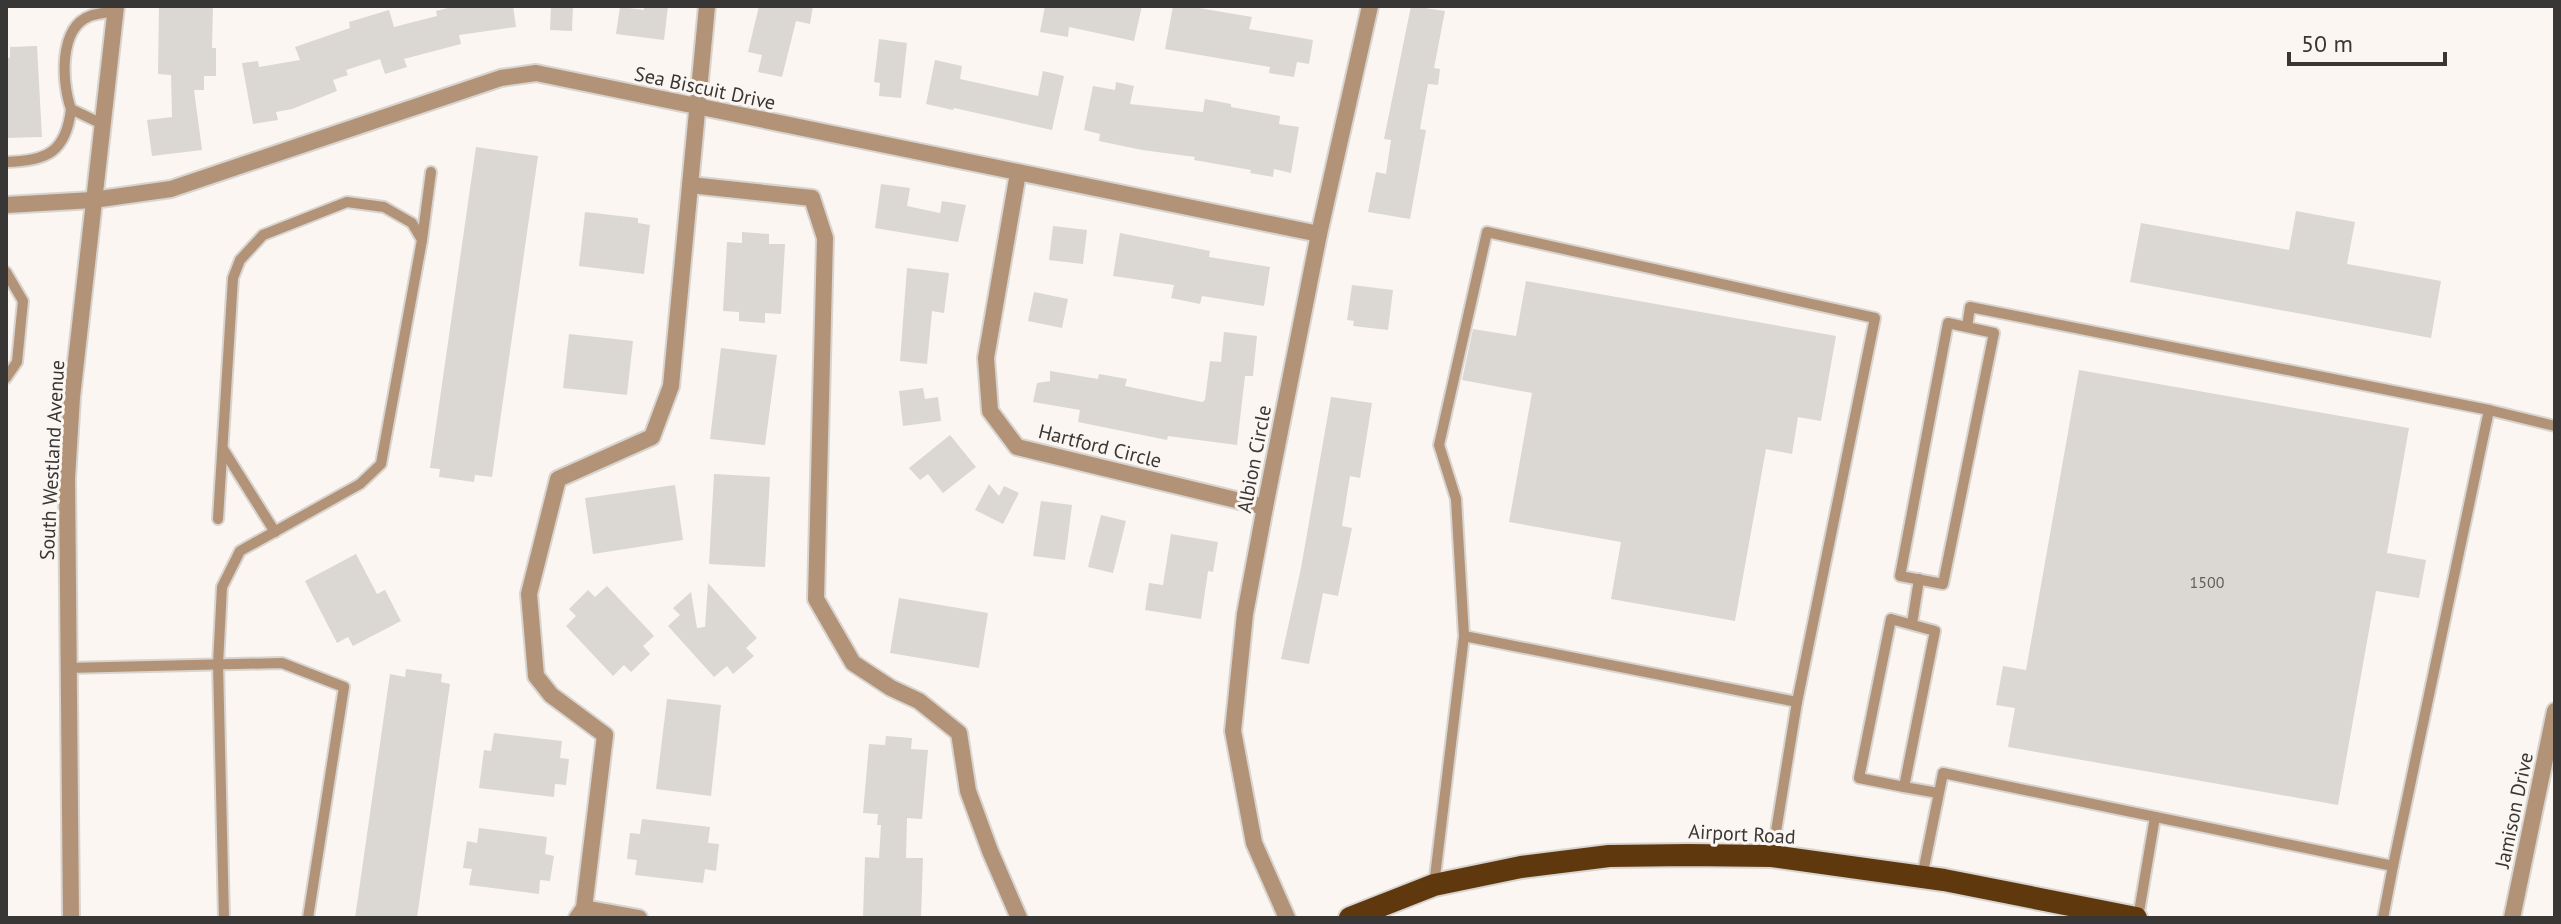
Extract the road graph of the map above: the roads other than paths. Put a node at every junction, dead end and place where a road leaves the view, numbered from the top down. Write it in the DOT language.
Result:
graph roads {
  1 [pos="707,6"];
  2 [pos="1370,6"];
  3 [pos="116,9"];
  4 [pos="698,108"];
  5 [pos="71,109"];
  6 [pos="102,124"];
  7 [pos="6,162"];
  8 [pos="431,172"];
  9 [pos="1018,173"];
  10 [pos="690,185"];
  11 [pos="93,200"];
  12 [pos="6,205"];
  13 [pos="1319,234"];
  14 [pos="422,240"];
  15 [pos="6,272"];
  16 [pos="1967,327"];
  17 [pos="6,378"];
  18 [pos="2489,410"];
  19 [pos="2555,426"];
  20 [pos="223,449"];
  21 [pos="1265,507"];
  22 [pos="218,519"];
  23 [pos="275,532"];
  24 [pos="1919,579"];
  25 [pos="1912,624"];
  26 [pos="1464,636"];
  27 [pos="218,664"];
  28 [pos="67,668"];
  29 [pos="1797,702"];
  30 [pos="2555,711"];
  31 [pos="1904,787"];
  32 [pos="1938,793"];
  33 [pos="2155,817"];
  34 [pos="1772,856"];
  35 [pos="2393,866"];
  36 [pos="1922,877"];
  37 [pos="1434,885"];
  38 [pos="581,913"];
  39 [pos="71,918"];
  40 [pos="224,918"];
  41 [pos="308,918"];
  42 [pos="639,918"];
  43 [pos="1019,918"];
  44 [pos="1287,918"];
  45 [pos="1350,918"];
  46 [pos="2137,918"];
  47 [pos="2383,918"];
  48 [pos="2512,918"];
  1 -- 4 [label="street"];
  2 -- 13 [label="street, Albion Circle"];
  3 -- 5 [label="lane"];
  3 -- 6 [label="street, South Westland Avenue"];
  4 -- 9 [label="street, Sea Biscuit Drive"];
  4 -- 10 [label="street"];
  4 -- 11 [label="street, Sea Biscuit Drive"];
  5 -- 6 [label="lane"];
  5 -- 7 [label="lane"];
  6 -- 11 [label="street, South Westland Avenue"];
  8 -- 14 [label="lane"];
  9 -- 13 [label="street, Sea Biscuit Drive"];
  9 -- 21 [label="street, Hartford Circle"];
  10 -- 38 [label="street"];
  10 -- 43 [label="street"];
  11 -- 12 [label="street, Sea Biscuit Drive"];
  11 -- 28 [label="street, South Westland Avenue"];
  13 -- 21 [label="street, Albion Circle"];
  14 -- 20 [label="lane"];
  14 -- 23 [label="lane"];
  15 -- 17 [label="lane"];
  16 -- 18 [label="lane"];
  16 -- 24 [label="lane"];
  16 -- 24 [label="lane"];
  18 -- 19 [label="lane"];
  18 -- 35 [label="lane"];
  20 -- 22 [label="lane"];
  20 -- 23 [label="lane"];
  21 -- 44 [label="street, Albion Circle"];
  23 -- 27 [label="lane"];
  24 -- 25 [label="lane"];
  25 -- 31 [label="lane"];
  25 -- 31 [label="lane"];
  26 -- 29 [label="lane"];
  26 -- 29 [label="lane"];
  26 -- 37 [label="lane"];
  27 -- 28 [label="lane"];
  27 -- 40 [label="lane"];
  27 -- 41 [label="lane"];
  28 -- 39 [label="street, South Westland Avenue"];
  29 -- 34 [label="lane"];
  30 -- 48 [label="street, Jamison Drive"];
  31 -- 32 [label="lane"];
  32 -- 33 [label="lane"];
  32 -- 36 [label="lane"];
  33 -- 35 [label="lane"];
  33 -- 46 [label="lane"];
  34 -- 36 [label="highway, Airport Road"];
  34 -- 37 [label="highway, Airport Road"];
  35 -- 47 [label="lane"];
  36 -- 46 [label="highway, Airport Road"];
  37 -- 45 [label="highway, Airport Road"];
  38 -- 42 [label="street"];
}
